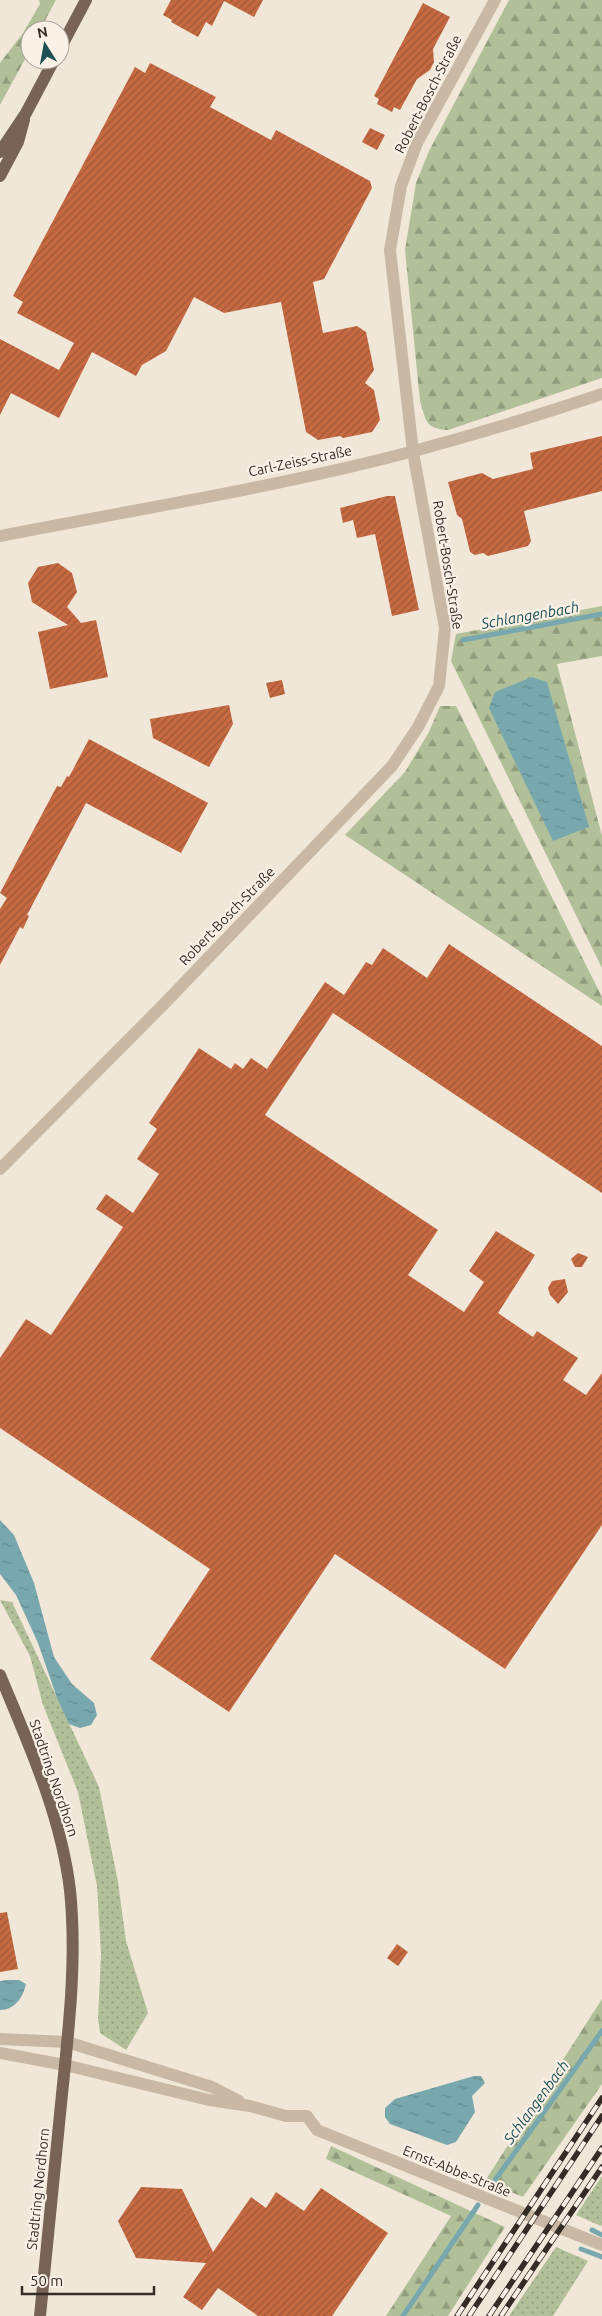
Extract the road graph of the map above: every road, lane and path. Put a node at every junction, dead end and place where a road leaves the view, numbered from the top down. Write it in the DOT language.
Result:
graph roads {
  1 [pos="86,0"];
  2 [pos="494,0"];
  3 [pos="70,30"];
  4 [pos="49,70"];
  5 [pos="26,113"];
  6 [pos="0,152"];
  7 [pos="0,176"];
  8 [pos="602,394"];
  9 [pos="413,452"];
  10 [pos="0,536"];
  11 [pos="0,1169"];
  12 [pos="0,1675"];
  13 [pos="0,2039"];
  14 [pos="67,2042"];
  15 [pos="0,2053"];
  16 [pos="65,2065"];
  17 [pos="250,2106"];
  18 [pos="602,2245"];
  19 [pos="40,2316"];
  1 -- 3 [label="main road"];
  2 -- 9 [label="street, Robert-Bosch-Straße"];
  4 -- 5 [label="main road"];
  5 -- 6 [label="main road"];
  5 -- 7 [label="main road"];
  8 -- 9 [label="street, Carl-Zeiss-Straße"];
  9 -- 10 [label="street, Carl-Zeiss-Straße"];
  9 -- 11 [label="street, Robert-Bosch-Straße"];
  12 -- 14 [label="main road, Stadtring Nordhorn"];
  13 -- 14 [label="street"];
  14 -- 16 [label="main road, Stadtring Nordhorn"];
  14 -- 17 [label="street"];
  15 -- 16 [label="street"];
  16 -- 17 [label="street"];
  16 -- 19 [label="main road, Stadtring Nordhorn"];
  17 -- 18 [label="street, Ernst-Abbe-Straße"];
}
